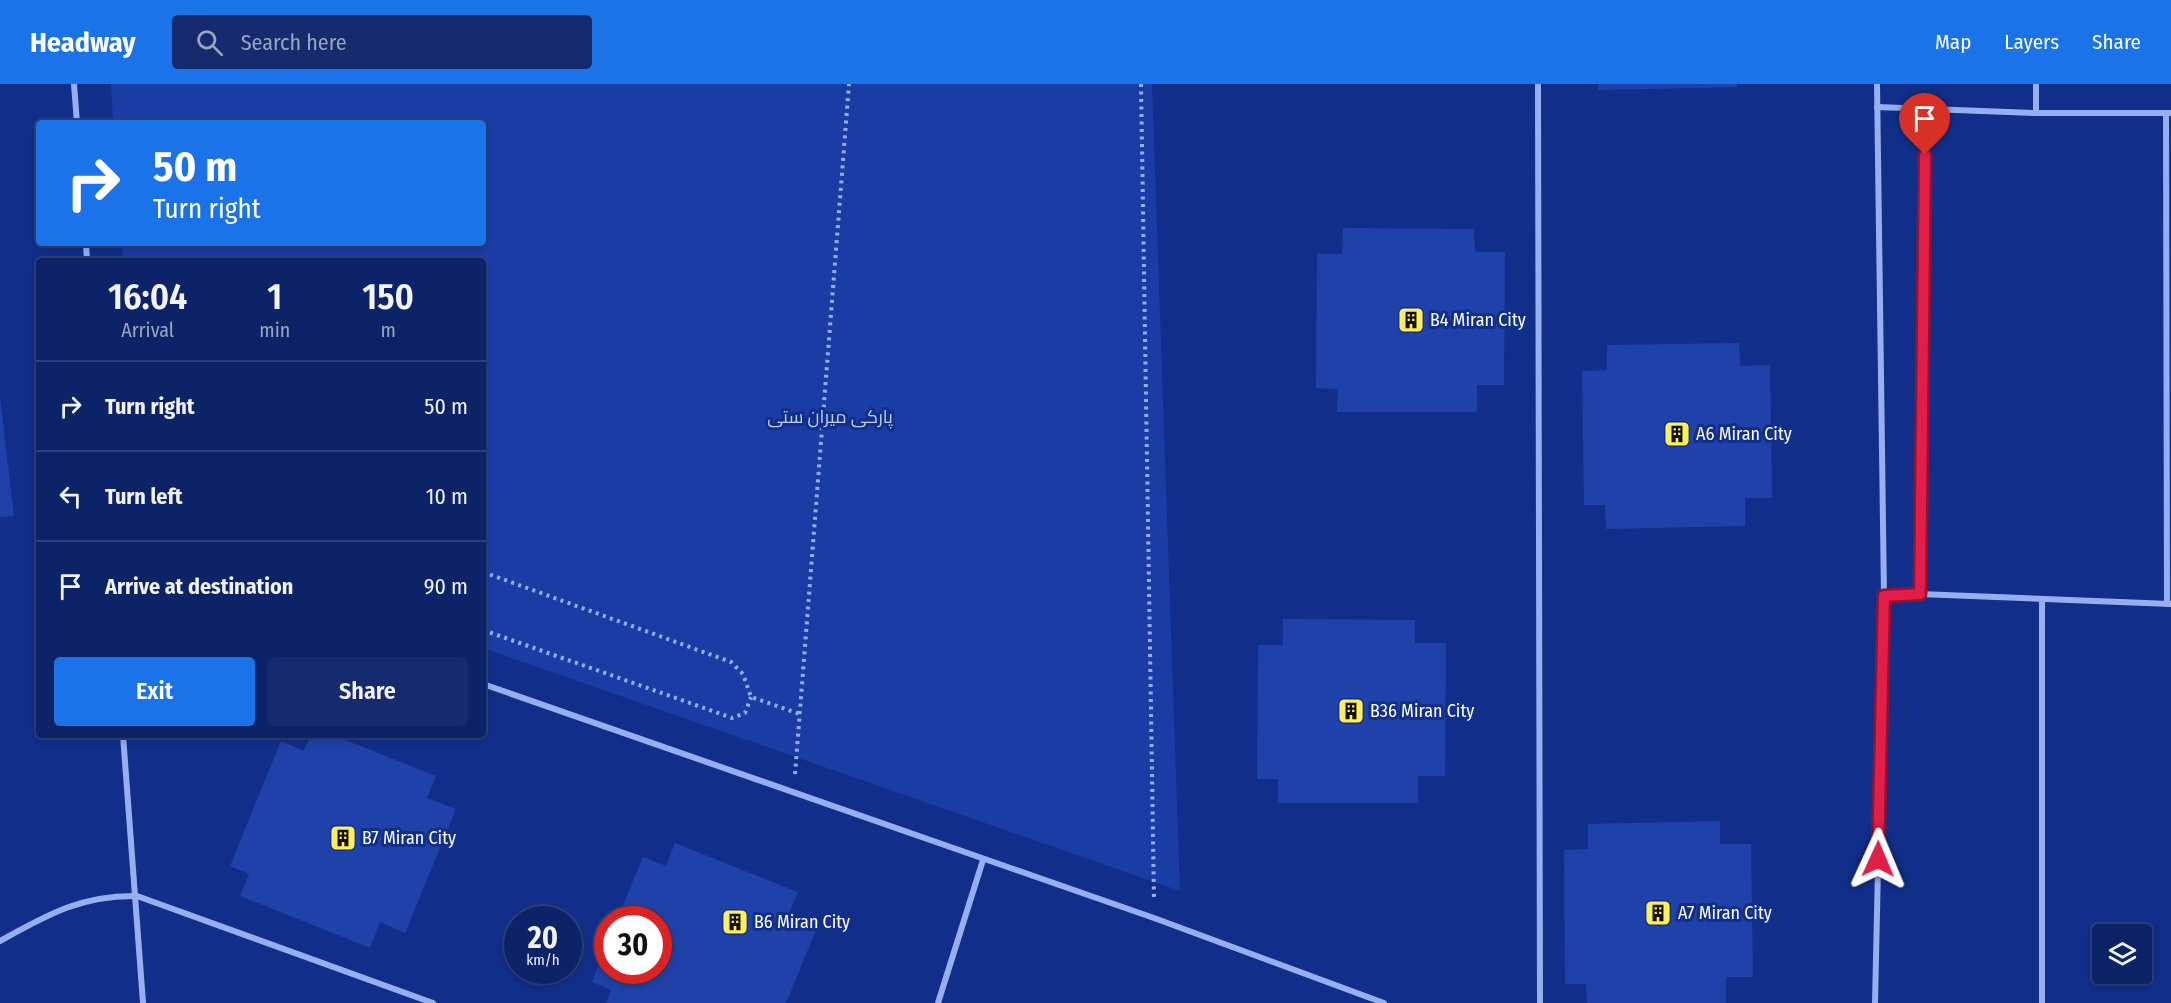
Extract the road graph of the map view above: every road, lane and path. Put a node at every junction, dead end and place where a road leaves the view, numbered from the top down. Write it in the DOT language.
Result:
graph roads {
  1 [pos="74,84"];
  2 [pos="849,84"];
  3 [pos="1141,84"];
  4 [pos="1538,84"];
  5 [pos="1877,84"];
  6 [pos="2036,84"];
  7 [pos="1877,107"];
  8 [pos="1925,109"];
  9 [pos="2036,113"];
  10 [pos="2169,113"];
  11 [pos="77,120"];
  12 [pos="486,573"];
  13 [pos="1920,594"];
  14 [pos="1884,596"];
  15 [pos="2042,601"];
  16 [pos="2169,604"];
  17 [pos="486,631"];
  18 [pos="486,685"];
  19 [pos="751,697"];
  20 [pos="800,714"];
  21 [pos="123,738"];
  22 [pos="794,793"];
  23 [pos="983,860"];
  24 [pos="136,896"];
  25 [pos="1154,918"];
  26 [pos="0,941"];
  27 [pos="143,1003"];
  28 [pos="433,1003"];
  29 [pos="938,1003"];
  30 [pos="1384,1003"];
  31 [pos="1540,1003"];
  32 [pos="1875,1003"];
  33 [pos="2042,1003"];
  1 -- 11 [label="street"];
  2 -- 20 [label="path"];
  3 -- 25 [label="path"];
  4 -- 31 [label="street"];
  5 -- 7 [label="street"];
  6 -- 9 [label="street"];
  7 -- 8 [label="street"];
  7 -- 14 [label="street"];
  8 -- 9 [label="street"];
  8 -- 13 [label="street"];
  9 -- 10 [label="street"];
  10 -- 16 [label="street"];
  12 -- 19 [label="path"];
  13 -- 14 [label="street"];
  13 -- 15 [label="street"];
  14 -- 32 [label="street"];
  15 -- 16 [label="street"];
  15 -- 33 [label="street"];
  17 -- 19 [label="path"];
  18 -- 22 [label="street"];
  19 -- 20 [label="path"];
  20 -- 22 [label="path"];
  21 -- 24 [label="street"];
  22 -- 23 [label="street"];
  23 -- 25 [label="street"];
  23 -- 29 [label="street"];
  24 -- 26 [label="street"];
  24 -- 27 [label="street"];
  24 -- 28 [label="street"];
  25 -- 30 [label="street"];
}
